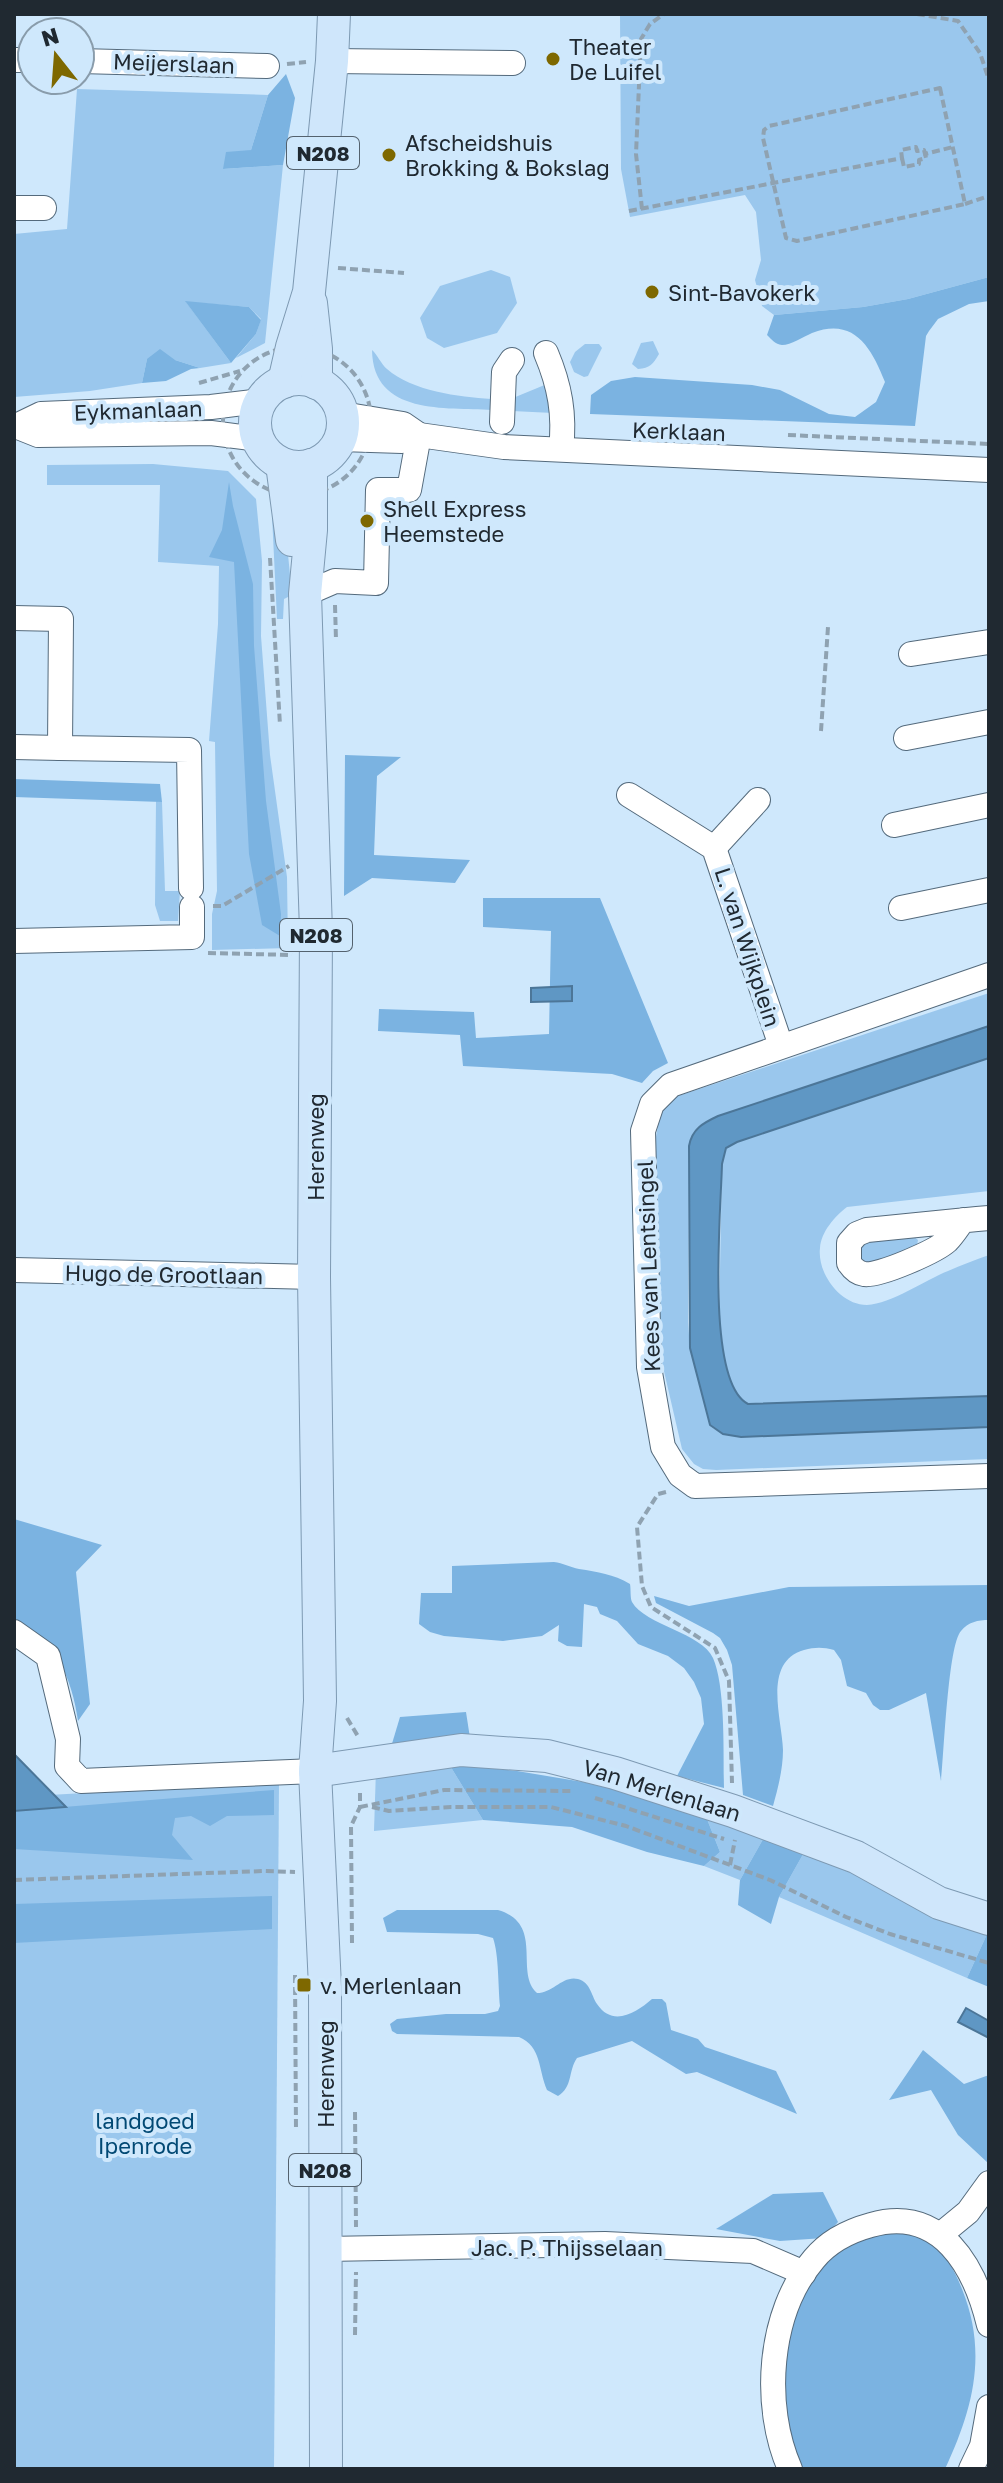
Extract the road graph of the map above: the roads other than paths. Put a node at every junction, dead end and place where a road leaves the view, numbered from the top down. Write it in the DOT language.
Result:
graph roads {
  1 [pos="334,14"];
  2 [pos="96,61"];
  3 [pos="332,61"];
  4 [pos="513,63"];
  5 [pos="267,66"];
  6 [pos="14,208"];
  7 [pos="44,208"];
  8 [pos="546,353"];
  9 [pos="512,360"];
  10 [pos="298,380"];
  11 [pos="350,420"];
  12 [pos="502,422"];
  13 [pos="16,427"];
  14 [pos="419,435"];
  15 [pos="258,439"];
  16 [pos="561,449"];
  17 [pos="296,464"];
  18 [pos="989,470"];
  19 [pos="305,594"];
  20 [pos="14,618"];
  21 [pos="989,642"];
  22 [pos="911,654"];
  23 [pos="989,722"];
  24 [pos="906,738"];
  25 [pos="14,747"];
  26 [pos="60,748"];
  27 [pos="629,795"];
  28 [pos="758,800"];
  29 [pos="989,805"];
  30 [pos="894,825"];
  31 [pos="714,848"];
  32 [pos="989,890"];
  33 [pos="901,908"];
  34 [pos="14,941"];
  35 [pos="989,975"];
  36 [pos="781,1046"];
  37 [pos="989,1218"];
  38 [pos="963,1220"];
  39 [pos="14,1270"];
  40 [pos="314,1277"];
  41 [pos="989,1476"];
  42 [pos="14,1632"];
  43 [pos="313,1771"];
  44 [pos="989,1919"];
  45 [pos="989,2183"];
  46 [pos="940,2235"];
  47 [pos="325,2249"];
  48 [pos="804,2273"];
  49 [pos="989,2325"];
  50 [pos="989,2407"];
  51 [pos="326,2469"];
  52 [pos="790,2469"];
  53 [pos="971,2469"];
  1 -- 3 [label="main road, N208"];
  2 -- 5 [label="street, Meijerslaan"];
  3 -- 4 [label="street"];
  3 -- 10 [label="main road, N208"];
  6 -- 7 [label="street"];
  8 -- 16 [label="street"];
  9 -- 12 [label="street"];
  10 -- 11 [label="main road"];
  10 -- 13 [label="street, Eykmanlaan"];
  10 -- 15 [label="main road, N208"];
  11 -- 14 [label="street, Kerklaan"];
  11 -- 17 [label="main road"];
  13 -- 15 [label="street, Eykmanlaan"];
  14 -- 16 [label="street, Kerklaan"];
  14 -- 19 [label="street"];
  15 -- 17 [label="main road"];
  16 -- 18 [label="street, Kerklaan"];
  17 -- 19 [label="main road, Herenweg / N208"];
  19 -- 40 [label="main road, Herenweg / N208"];
  20 -- 26 [label="street"];
  21 -- 22 [label="street"];
  23 -- 24 [label="street"];
  25 -- 26 [label="street"];
  26 -- 34 [label="street"];
  27 -- 31 [label="street, L. van Wijkplein"];
  28 -- 31 [label="street, L. van Wijkplein"];
  29 -- 30 [label="street"];
  31 -- 36 [label="street, L. van Wijkplein"];
  32 -- 33 [label="street"];
  35 -- 36 [label="street, Kees van Lentsingel"];
  36 -- 41 [label="street, Kees van Lentsingel"];
  37 -- 38 [label="street"];
  39 -- 40 [label="street, Hugo de Grootlaan"];
  40 -- 43 [label="main road, Herenweg / N208"];
  42 -- 43 [label="street"];
  43 -- 44 [label="main road, Van Merlenlaan"];
  43 -- 47 [label="main road, Herenweg / N208"];
  45 -- 46 [label="street"];
  46 -- 48 [label="street"];
  46 -- 49 [label="street"];
  47 -- 48 [label="street, Jac. P. Thijsselaan"];
  47 -- 51 [label="main road, Herenweg / N208"];
  48 -- 52 [label="street"];
  50 -- 53 [label="street"];
}
